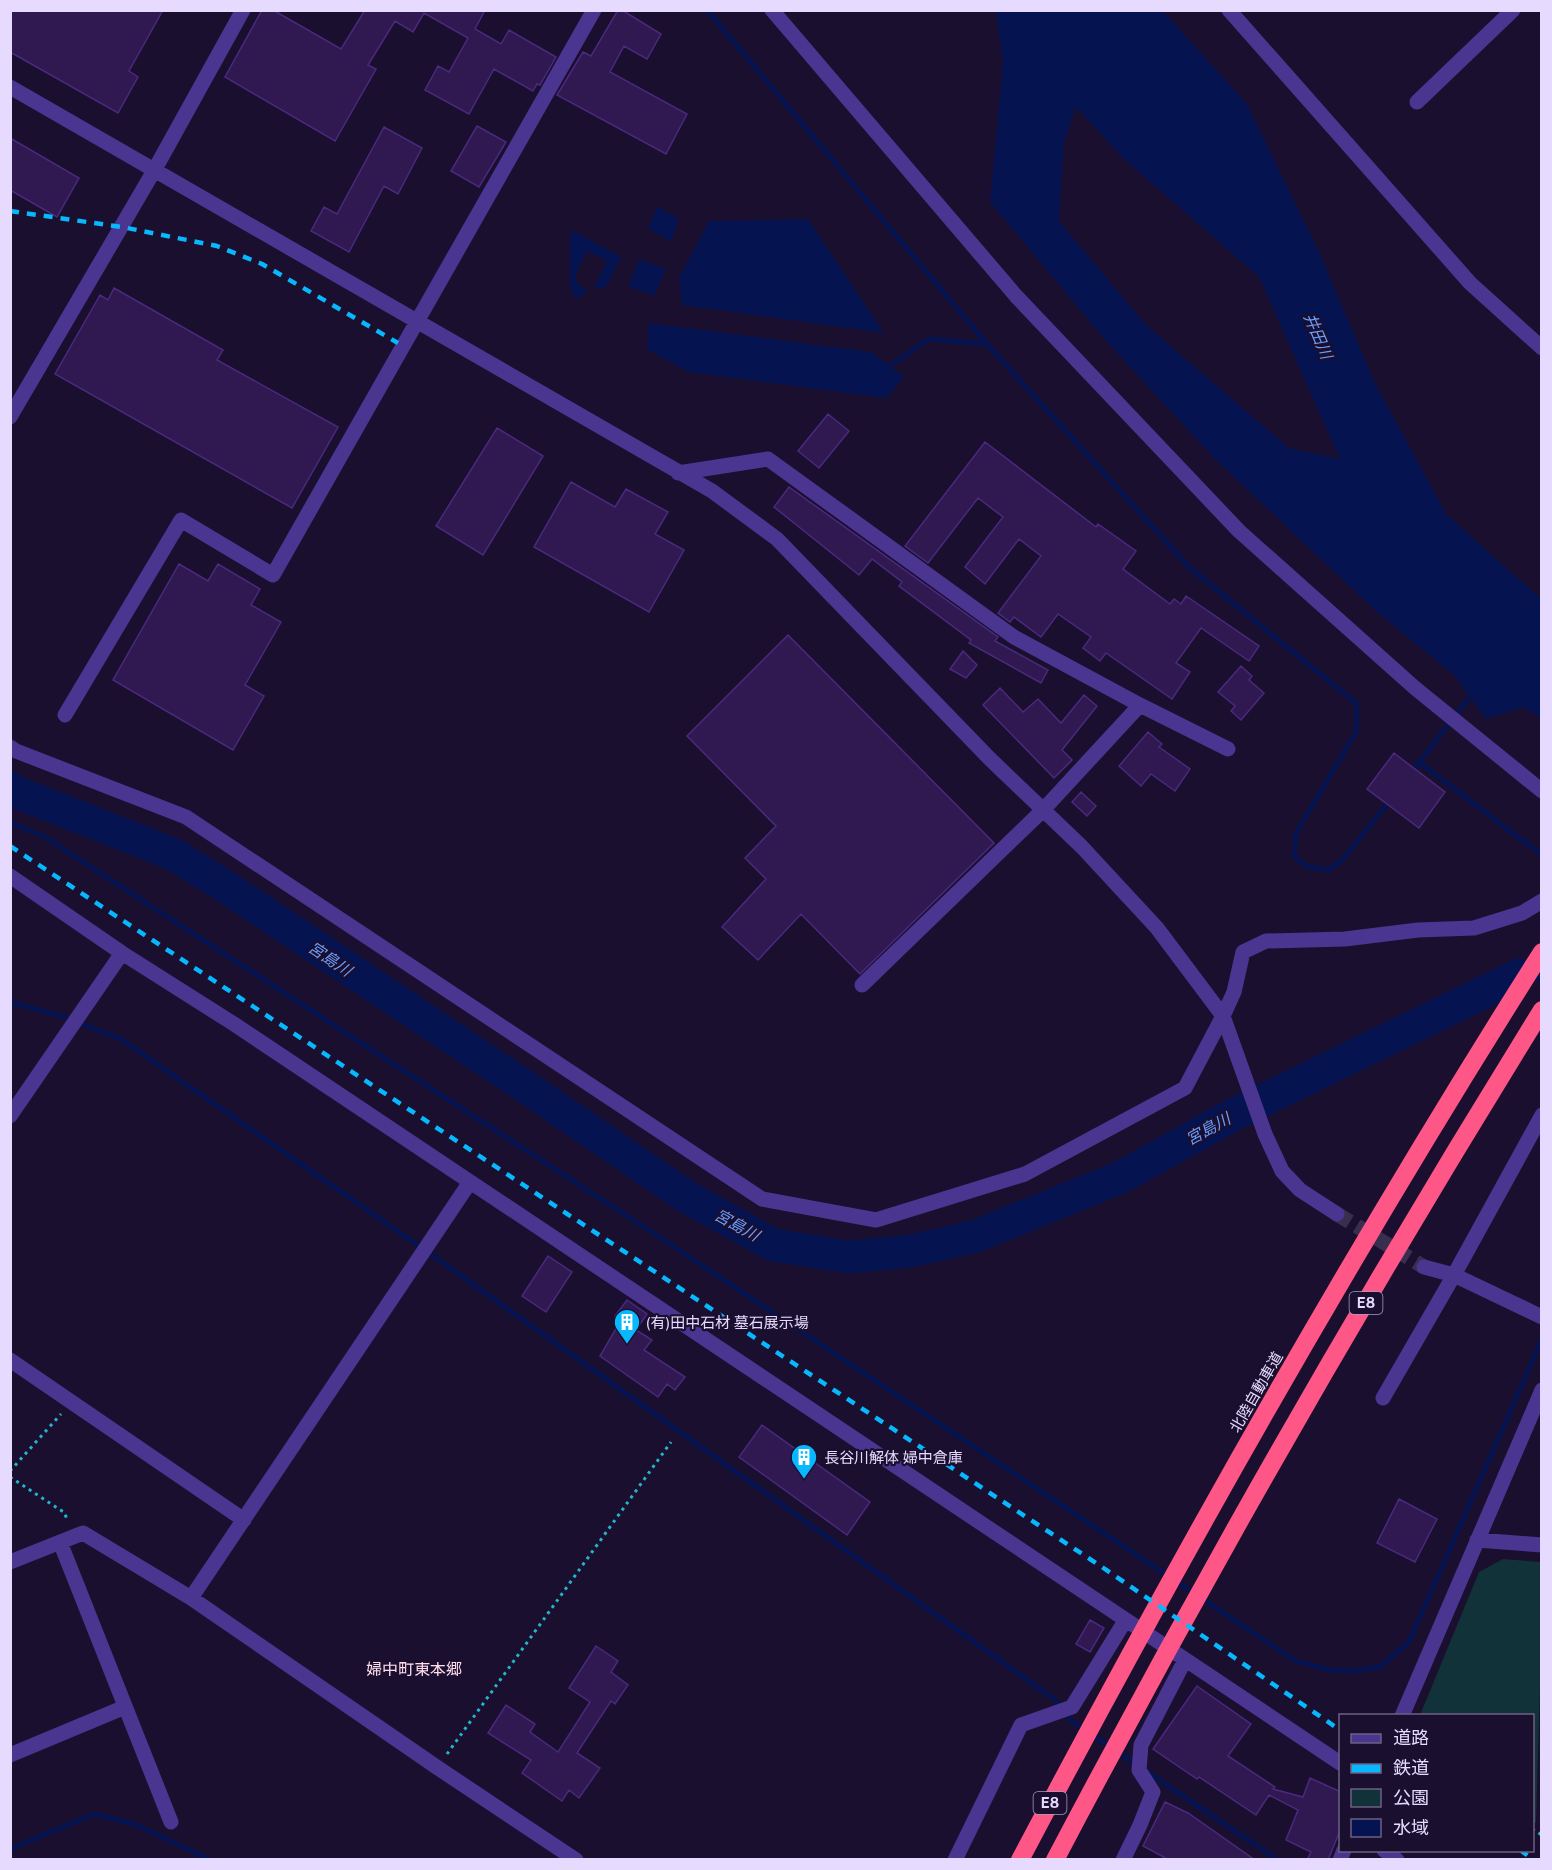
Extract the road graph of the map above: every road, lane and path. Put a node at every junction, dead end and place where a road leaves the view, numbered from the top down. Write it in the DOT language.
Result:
graph roads {
  1 [pos="243,10"];
  2 [pos="594,10"];
  3 [pos="772,10"];
  4 [pos="1229,10"];
  5 [pos="1513,10"];
  6 [pos="10,87"];
  7 [pos="1417,102"];
  8 [pos="155,169"];
  9 [pos="417,320"];
  10 [pos="1542,348"];
  11 [pos="10,417"];
  12 [pos="678,473"];
  13 [pos="1140,705"];
  14 [pos="65,715"];
  15 [pos="10,747"];
  16 [pos="1228,749"];
  17 [pos="1542,791"];
  18 [pos="1043,810"];
  19 [pos="10,876"];
  20 [pos="1542,901"];
  21 [pos="122,952"];
  22 [pos="1542,952"];
  23 [pos="862,986"];
  24 [pos="1542,1010"];
  25 [pos="1223,1016"];
  26 [pos="1542,1115"];
  27 [pos="10,1116"];
  28 [pos="470,1182"];
  29 [pos="1336,1214"];
  30 [pos="1424,1267"];
  31 [pos="1454,1275"];
  32 [pos="1542,1317"];
  33 [pos="10,1359"];
  34 [pos="1542,1390"];
  35 [pos="1383,1398"];
  36 [pos="72,1402"];
  37 [pos="671,1442"];
  38 [pos="10,1471"];
  39 [pos="10,1477"];
  40 [pos="244,1520"];
  41 [pos="67,1540"];
  42 [pos="1477,1540"];
  43 [pos="1542,1545"];
  44 [pos="10,1562"];
  45 [pos="192,1598"];
  46 [pos="1125,1621"];
  47 [pos="1185,1660"];
  48 [pos="125,1707"];
  49 [pos="1403,1714"];
  50 [pos="10,1755"];
  51 [pos="1339,1762"];
  52 [pos="438,1768"];
  53 [pos="171,1822"];
  54 [pos="576,1860"];
  55 [pos="955,1860"];
  56 [pos="1020,1860"];
  57 [pos="1055,1860"];
  58 [pos="1123,1860"];
  1 -- 8 [label="street"];
  2 -- 9 [label="street"];
  3 -- 17 [label="street"];
  4 -- 10 [label="street"];
  5 -- 7 [label="street"];
  6 -- 8 [label="street"];
  8 -- 9 [label="street"];
  8 -- 11 [label="street"];
  9 -- 12 [label="street"];
  9 -- 14 [label="street"];
  12 -- 13 [label="street"];
  12 -- 18 [label="street"];
  13 -- 16 [label="street"];
  13 -- 18 [label="street"];
  15 -- 25 [label="street"];
  18 -- 23 [label="street"];
  18 -- 25 [label="street"];
  19 -- 21 [label="street"];
  20 -- 25 [label="street"];
  21 -- 27 [label="street"];
  21 -- 28 [label="street"];
  22 -- 56 [label="highway, 北陸自動車道 / E8"];
  24 -- 57 [label="highway, E8"];
  25 -- 29 [label="street"];
  26 -- 31 [label="street"];
  28 -- 40 [label="street"];
  28 -- 46 [label="street"];
  30 -- 31 [label="street"];
  31 -- 32 [label="street"];
  31 -- 35 [label="street"];
  33 -- 36 [label="street"];
  34 -- 42 [label="street"];
  36 -- 38 [label="path"];
  36 -- 40 [label="street"];
  37 -- 52 [label="path"];
  39 -- 41 [label="path"];
  40 -- 45 [label="street"];
  41 -- 44 [label="street"];
  41 -- 45 [label="street"];
  41 -- 48 [label="street"];
  42 -- 43 [label="street"];
  42 -- 49 [label="street"];
  45 -- 52 [label="street"];
  46 -- 47 [label="street"];
  46 -- 55 [label="street"];
  47 -- 51 [label="street"];
  47 -- 58 [label="street"];
  48 -- 50 [label="street"];
  48 -- 53 [label="street"];
  52 -- 54 [label="street"];
}
